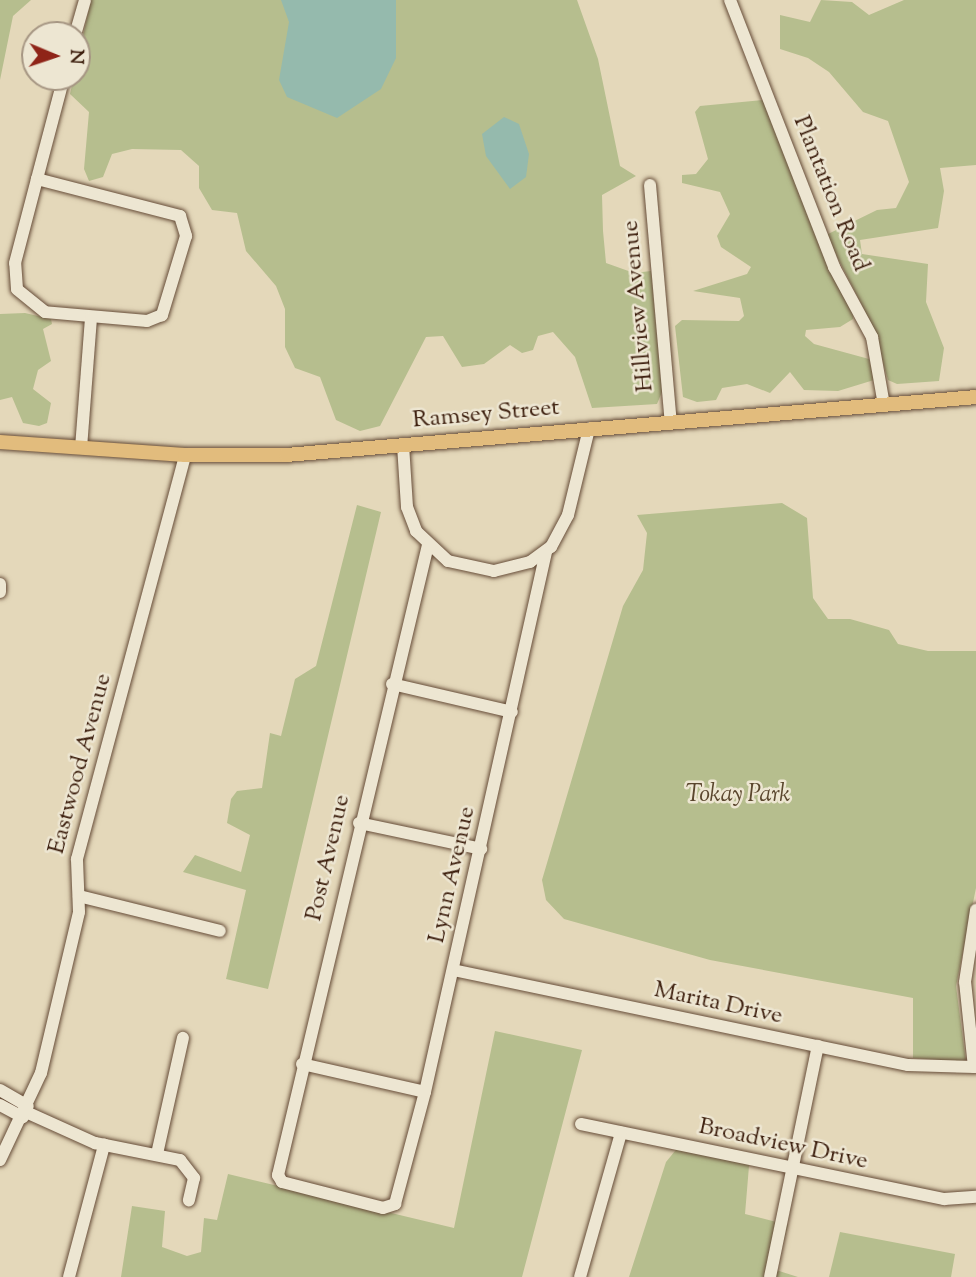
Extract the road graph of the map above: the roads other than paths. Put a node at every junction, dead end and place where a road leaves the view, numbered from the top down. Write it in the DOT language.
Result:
graph roads {
  1 [pos="85,0"];
  2 [pos="730,0"];
  3 [pos="79,21"];
  4 [pos="60,91"];
  5 [pos="37,179"];
  6 [pos="650,185"];
  7 [pos="91,317"];
  8 [pos="976,397"];
  9 [pos="884,405"];
  10 [pos="670,422"];
  11 [pos="589,429"];
  12 [pos="0,442"];
  13 [pos="404,445"];
  14 [pos="81,448"];
  15 [pos="185,455"];
  16 [pos="428,545"];
  17 [pos="546,552"];
  18 [pos="0,584"];
  19 [pos="0,592"];
  20 [pos="392,684"];
  21 [pos="512,712"];
  22 [pos="359,823"];
  23 [pos="481,849"];
  24 [pos="79,896"];
  25 [pos="976,910"];
  26 [pos="220,931"];
  27 [pos="453,970"];
  28 [pos="183,1038"];
  29 [pos="818,1046"];
  30 [pos="302,1064"];
  31 [pos="975,1067"];
  32 [pos="0,1090"];
  33 [pos="425,1092"];
  34 [pos="0,1105"];
  35 [pos="26,1112"];
  36 [pos="581,1124"];
  37 [pos="621,1133"];
  38 [pos="104,1145"];
  39 [pos="157,1154"];
  40 [pos="0,1160"];
  41 [pos="794,1169"];
  42 [pos="976,1197"];
  43 [pos="189,1200"];
  44 [pos="394,1207"];
  45 [pos="69,1277"];
  46 [pos="580,1277"];
  47 [pos="770,1277"];
  1 -- 3 [label="street"];
  2 -- 9 [label="street, Plantation Road"];
  4 -- 5 [label="street"];
  5 -- 7 [label="street"];
  5 -- 7 [label="street"];
  6 -- 10 [label="street, Hillview Avenue"];
  7 -- 14 [label="street"];
  8 -- 9 [label="main road, Ramsey Street"];
  9 -- 10 [label="main road, Ramsey Street"];
  10 -- 11 [label="main road, Ramsey Street"];
  11 -- 13 [label="main road, Ramsey Street"];
  11 -- 17 [label="street, Lynn Avenue"];
  12 -- 14 [label="main road, Ramsey Street"];
  13 -- 15 [label="main road, Ramsey Street"];
  13 -- 16 [label="street"];
  14 -- 15 [label="main road, Ramsey Street"];
  15 -- 24 [label="street, Eastwood Avenue"];
  16 -- 17 [label="street"];
  16 -- 20 [label="street, Post Avenue"];
  17 -- 21 [label="street, Lynn Avenue"];
  18 -- 19 [label="street"];
  20 -- 21 [label="street"];
  20 -- 22 [label="street, Post Avenue"];
  21 -- 23 [label="street, Lynn Avenue"];
  22 -- 23 [label="street"];
  22 -- 30 [label="street, Post Avenue"];
  23 -- 27 [label="street, Lynn Avenue"];
  24 -- 26 [label="street"];
  24 -- 35 [label="street, Eastwood Avenue"];
  25 -- 31 [label="street"];
  27 -- 29 [label="street, Marita Drive"];
  27 -- 33 [label="street, Lynn Avenue"];
  28 -- 39 [label="street"];
  29 -- 31 [label="street, Marita Drive"];
  29 -- 41 [label="street"];
  30 -- 33 [label="street"];
  30 -- 44 [label="street, Post Avenue"];
  32 -- 35 [label="street"];
  33 -- 44 [label="street, Lynn Avenue"];
  34 -- 35 [label="street"];
  35 -- 38 [label="street"];
  35 -- 40 [label="street, Eastwood Avenue"];
  36 -- 37 [label="street, Broadview Drive"];
  37 -- 41 [label="street, Broadview Drive"];
  37 -- 46 [label="street"];
  38 -- 39 [label="street"];
  38 -- 45 [label="street"];
  39 -- 43 [label="street"];
  41 -- 42 [label="street, Broadview Drive"];
  41 -- 47 [label="street"];
}
